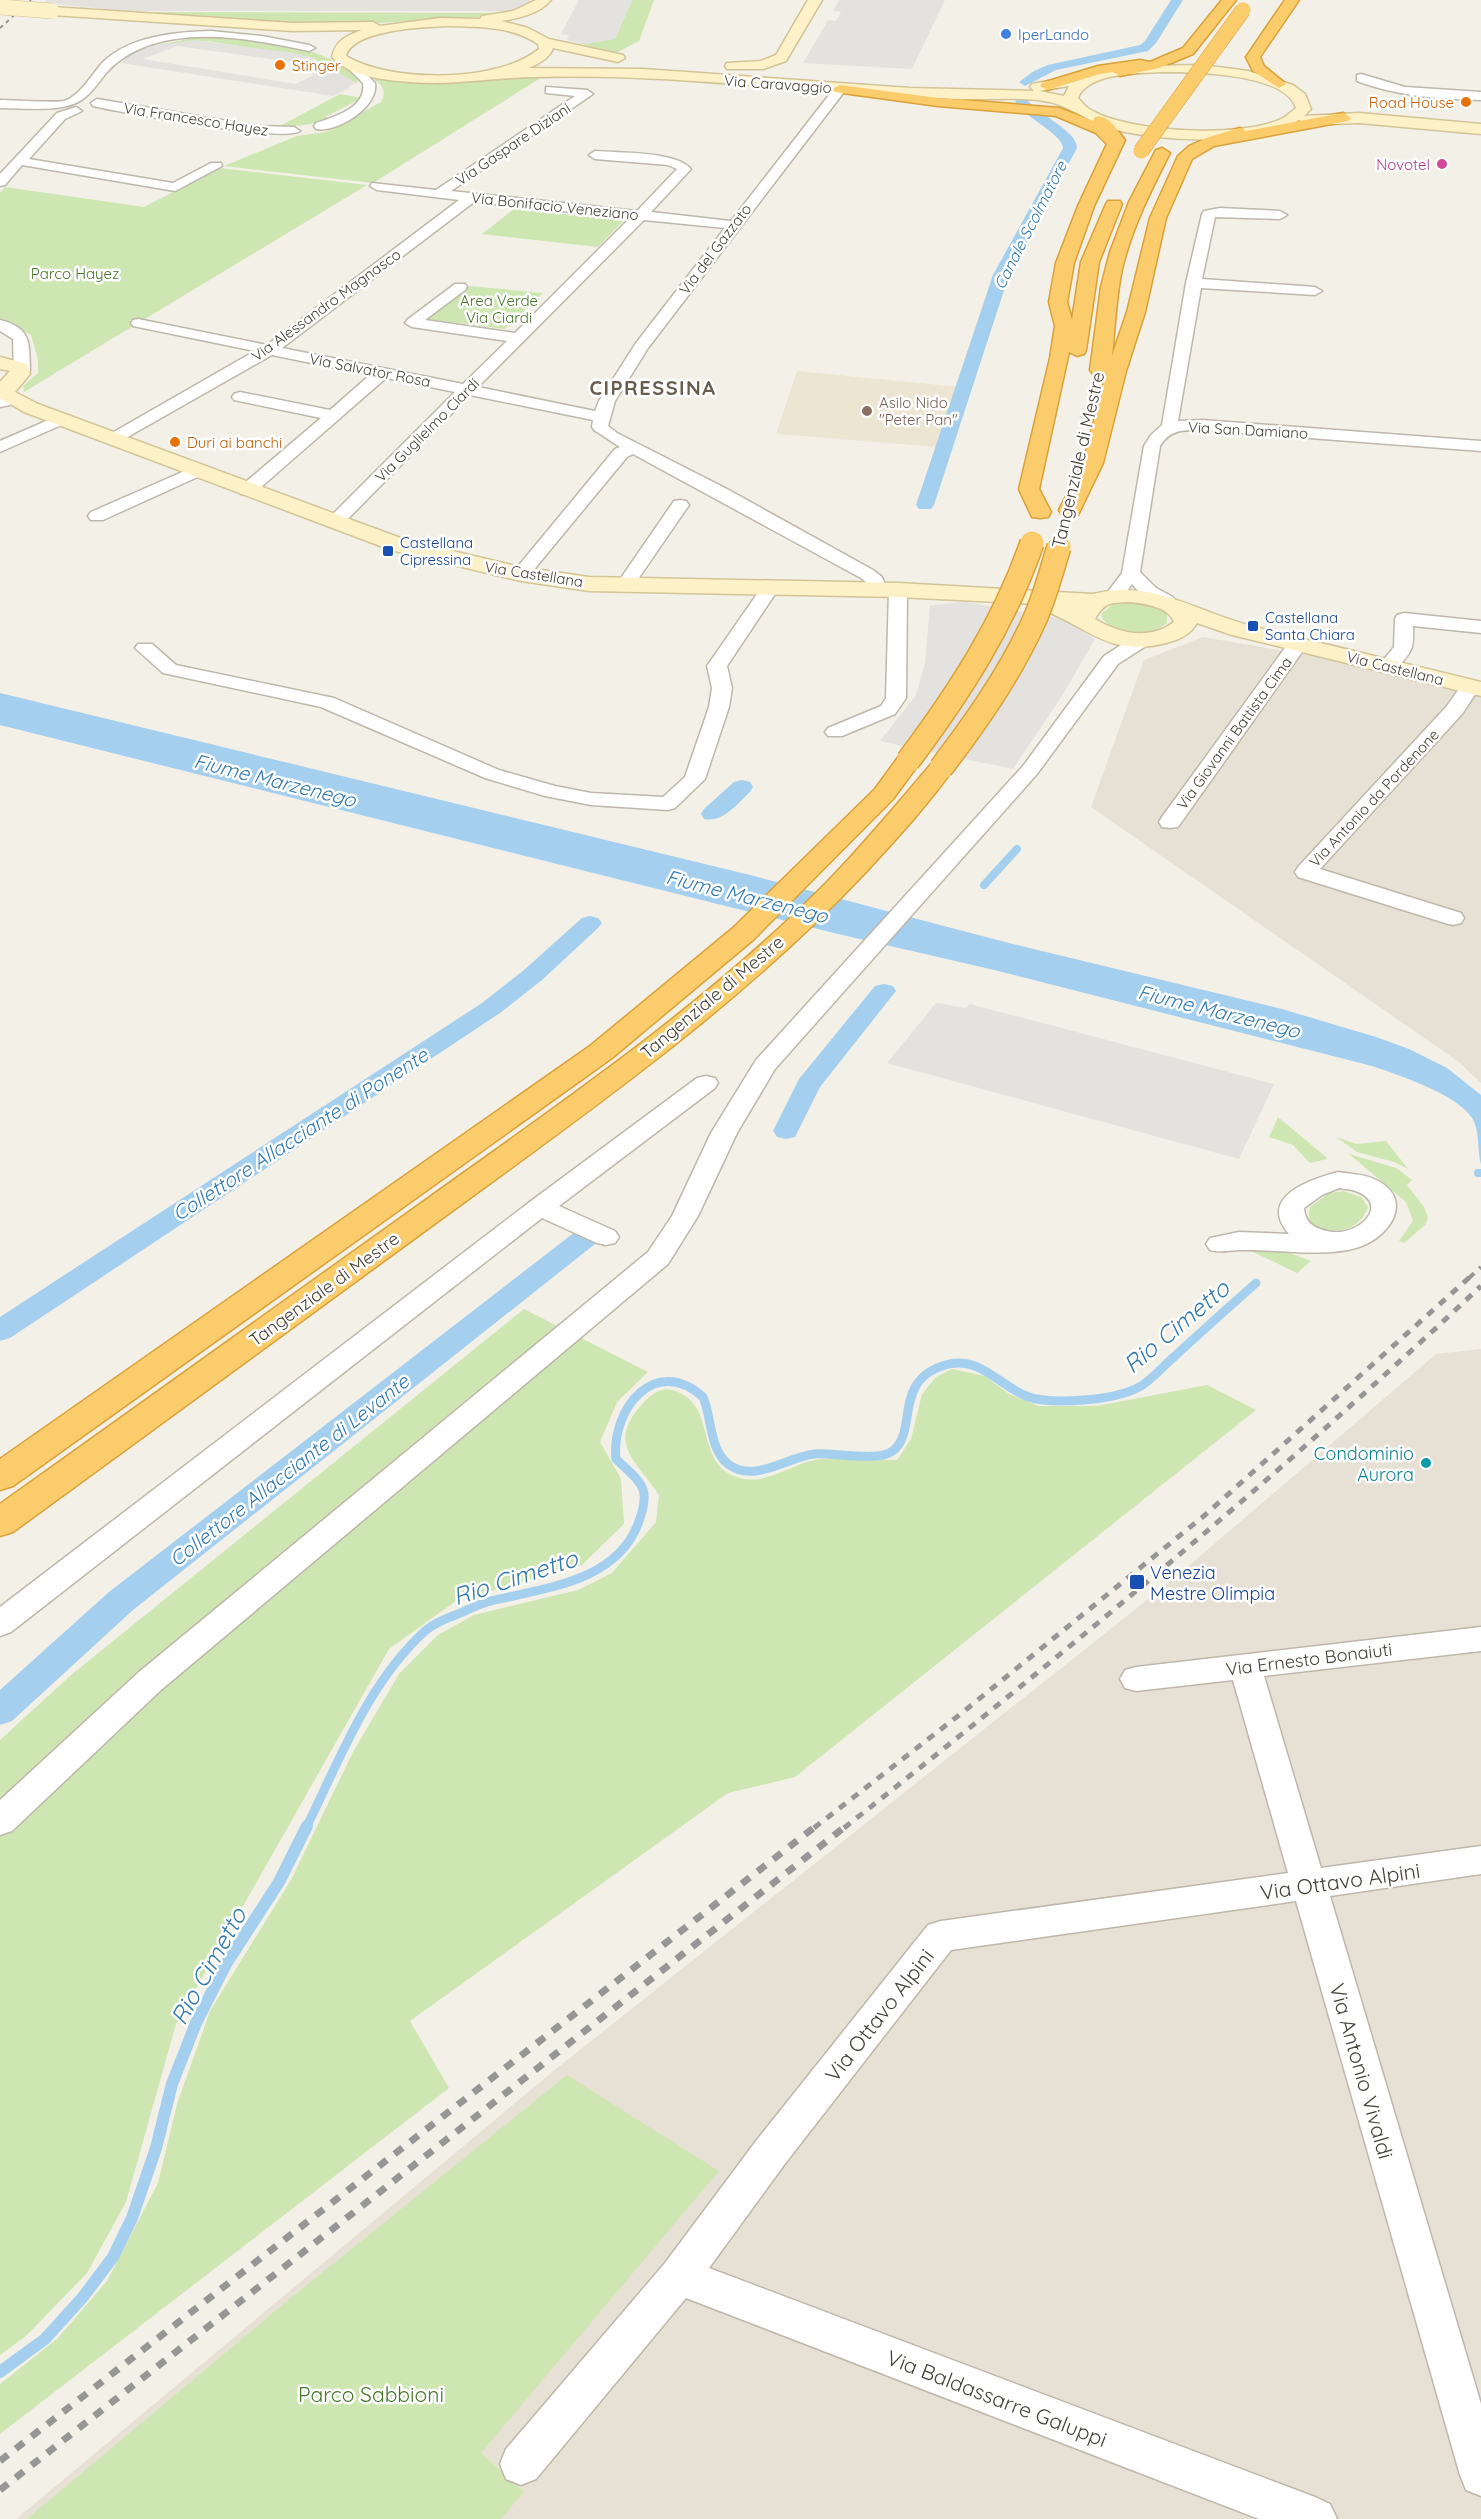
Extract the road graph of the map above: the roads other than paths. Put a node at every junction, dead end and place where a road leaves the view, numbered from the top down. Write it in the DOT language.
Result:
graph roads {
  1 [pos="544,0"];
  2 [pos="558,0"];
  3 [pos="815,0"];
  4 [pos="828,0"];
  5 [pos="1228,0"];
  6 [pos="1292,0"];
  7 [pos="1246,5"];
  8 [pos="0,7"];
  9 [pos="163,19"];
  10 [pos="450,22"];
  11 [pos="402,26"];
  12 [pos="542,40"];
  13 [pos="309,48"];
  14 [pos="1229,58"];
  15 [pos="1169,60"];
  16 [pos="653,62"];
  17 [pos="349,65"];
  18 [pos="1120,72"];
  19 [pos="483,75"];
  20 [pos="1097,77"];
  21 [pos="1361,78"];
  22 [pos="840,84"];
  23 [pos="1278,84"];
  24 [pos="1047,86"];
  25 [pos="1209,87"];
  26 [pos="550,90"];
  27 [pos="1294,92"];
  28 [pos="1481,96"];
  29 [pos="0,104"];
  30 [pos="1073,104"];
  31 [pos="75,105"];
  32 [pos="1189,116"];
  33 [pos="1343,118"];
  34 [pos="1387,118"];
  35 [pos="1100,120"];
  36 [pos="1276,126"];
  37 [pos="1481,127"];
  38 [pos="1240,133"];
  39 [pos="641,144"];
  40 [pos="1115,144"];
  41 [pos="1191,152"];
  42 [pos="595,155"];
  43 [pos="627,158"];
  44 [pos="19,161"];
  45 [pos="216,166"];
  46 [pos="1130,171"];
  47 [pos="0,182"];
  48 [pos="377,186"];
  49 [pos="175,187"];
  50 [pos="1121,189"];
  51 [pos="438,194"];
  52 [pos="472,197"];
  53 [pos="155,198"];
  54 [pos="640,215"];
  55 [pos="1280,215"];
  56 [pos="733,225"];
  57 [pos="1318,276"];
  58 [pos="1193,283"];
  59 [pos="460,287"];
  60 [pos="138,323"];
  61 [pos="0,325"];
  62 [pos="518,338"];
  63 [pos="20,348"];
  64 [pos="269,350"];
  65 [pos="0,358"];
  66 [pos="0,363"];
  67 [pos="382,372"];
  68 [pos="7,390"];
  69 [pos="466,390"];
  70 [pos="240,397"];
  71 [pos="332,415"];
  72 [pos="601,417"];
  73 [pos="60,420"];
  74 [pos="1170,427"];
  75 [pos="111,440"];
  76 [pos="1481,446"];
  77 [pos="0,447"];
  78 [pos="638,450"];
  79 [pos="196,471"];
  80 [pos="247,490"];
  81 [pos="680,505"];
  82 [pos="1070,510"];
  83 [pos="1040,512"];
  84 [pos="97,516"];
  85 [pos="335,522"];
  86 [pos="1131,573"];
  87 [pos="521,574"];
  88 [pos="625,585"];
  89 [pos="770,588"];
  90 [pos="888,590"];
  91 [pos="1028,599"];
  92 [pos="1105,599"];
  93 [pos="1173,606"];
  94 [pos="1481,627"];
  95 [pos="1098,629"];
  96 [pos="1240,630"];
  97 [pos="1171,635"];
  98 [pos="1142,640"];
  99 [pos="1297,645"];
  100 [pos="145,648"];
  101 [pos="1111,660"];
  102 [pos="1388,667"];
  103 [pos="1476,688"];
  104 [pos="835,732"];
  105 [pos="1170,822"];
  106 [pos="1453,918"];
  107 [pos="706,1083"];
  108 [pos="540,1207"];
  109 [pos="1290,1215"];
  110 [pos="606,1237"];
  111 [pos="1334,1244"];
  112 [pos="0,1477"];
  113 [pos="0,1523"];
  114 [pos="0,1624"];
  115 [pos="1481,1639"];
  116 [pos="1245,1666"];
  117 [pos="1136,1679"];
  118 [pos="0,1821"];
  119 [pos="1481,1860"];
  120 [pos="1308,1886"];
  121 [pos="679,2276"];
  122 [pos="521,2464"];
  123 [pos="1481,2475"];
  124 [pos="1315,2519"];
  1 -- 10 [label="main road"];
  2 -- 12 [label="main road"];
  3 -- 16 [label="main road"];
  4 -- 22 [label="main road"];
  5 -- 15 [label="highway"];
  6 -- 23 [label="highway"];
  7 -- 46 [label="highway, bridge"];
  8 -- 9 [label="main road, bridge"];
  9 -- 11 [label="main road"];
  9 -- 13 [label="main road"];
  10 -- 11 [label="main road"];
  10 -- 12 [label="main road, Via Caravaggio"];
  11 -- 17 [label="main road"];
  12 -- 16 [label="main road, Via Caravaggio"];
  12 -- 19 [label="main road"];
  13 -- 17 [label="main road"];
  13 -- 31 [label="street"];
  14 -- 25 [label="highway"];
  15 -- 18 [label="highway"];
  15 -- 24 [label="highway"];
  16 -- 22 [label="main road, Via Caravaggio"];
  17 -- 19 [label="main road"];
  17 -- 31 [label="street, Via Francesco Hayez"];
  18 -- 20 [label="main road, Via Caravaggio"];
  18 -- 23 [label="main road, Via Caravaggio"];
  19 -- 22 [label="main road, Via Caravaggio"];
  20 -- 24 [label="main road, Via Caravaggio"];
  20 -- 30 [label="main road"];
  21 -- 28 [label="street"];
  22 -- 24 [label="main road, Via Caravaggio"];
  22 -- 30 [label="main road, Via Caravaggio"];
  22 -- 40 [label="highway"];
  22 -- 56 [label="street, Via del Gazzato"];
  23 -- 27 [label="main road, Via Caravaggio"];
  26 -- 51 [label="street, Via Gaspare Diziani"];
  27 -- 34 [label="main road, Via Caravaggio"];
  27 -- 36 [label="main road"];
  29 -- 31 [label="street, Via Francesco Hayez"];
  30 -- 35 [label="main road, Via Caravaggio"];
  31 -- 44 [label="street"];
  32 -- 82 [label="highway, Tangenziale di Mestre"];
  33 -- 34 [label="main road, Via Caravaggio"];
  33 -- 36 [label="main road, Via Caravaggio"];
  33 -- 41 [label="highway"];
  34 -- 37 [label="main road"];
  35 -- 38 [label="main road, Via Caravaggio"];
  35 -- 40 [label="highway"];
  36 -- 38 [label="main road, Via Caravaggio"];
  38 -- 41 [label="highway"];
  39 -- 43 [label="street"];
  40 -- 83 [label="highway"];
  41 -- 82 [label="highway"];
  42 -- 43 [label="street, Via Guglielmo Ciardi"];
  43 -- 54 [label="street, Via Guglielmo Ciardi"];
  44 -- 47 [label="street"];
  44 -- 49 [label="street"];
  45 -- 49 [label="street"];
  48 -- 51 [label="street, Via Bonifacio Veneziano"];
  49 -- 53 [label="street"];
  50 -- 83 [label="highway, Tangenziale di Mestre"];
  51 -- 52 [label="street, Via Bonifacio Veneziano"];
  52 -- 54 [label="street, Via Bonifacio Veneziano"];
  52 -- 64 [label="street, Via Alessandro Magnasco"];
  54 -- 56 [label="street, Via Bonifacio Veneziano"];
  54 -- 62 [label="street, Via Guglielmo Ciardi"];
  55 -- 58 [label="street"];
  56 -- 72 [label="street, Via del Gazzato"];
  57 -- 58 [label="street"];
  58 -- 74 [label="street"];
  59 -- 62 [label="street"];
  60 -- 64 [label="street, Via Salvator Rosa"];
  61 -- 63 [label="street"];
  62 -- 69 [label="street, Via Guglielmo Ciardi"];
  63 -- 65 [label="street"];
  63 -- 68 [label="street"];
  64 -- 67 [label="street, Via Salvator Rosa"];
  64 -- 75 [label="street, Via Alessandro Magnasco"];
  66 -- 68 [label="main road, Via Castellana"];
  67 -- 69 [label="street, Via Salvator Rosa"];
  67 -- 71 [label="street"];
  68 -- 73 [label="main road, Via Castellana"];
  69 -- 72 [label="street, Via Salvator Rosa"];
  69 -- 85 [label="street, Via Guglielmo Ciardi"];
  70 -- 71 [label="street"];
  71 -- 80 [label="street"];
  72 -- 78 [label="street"];
  73 -- 75 [label="main road, Via Castellana"];
  73 -- 77 [label="street"];
  74 -- 76 [label="street, Via San Damiano"];
  74 -- 86 [label="street, Via San Damiano"];
  75 -- 79 [label="main road, Via Castellana"];
  78 -- 87 [label="street"];
  78 -- 90 [label="street"];
  79 -- 80 [label="main road, Via Castellana"];
  79 -- 84 [label="street"];
  80 -- 85 [label="main road, Via Castellana"];
  81 -- 88 [label="street"];
  82 -- 113 [label="highway, Tangenziale di Mestre, bridge"];
  83 -- 112 [label="highway, Tangenziale di Mestre, bridge"];
  85 -- 87 [label="main road, Via Castellana"];
  86 -- 92 [label="street, Via San Damiano"];
  86 -- 93 [label="street"];
  87 -- 88 [label="main road, Via Castellana"];
  88 -- 89 [label="main road, Via Castellana"];
  89 -- 90 [label="main road, Via Castellana"];
  89 -- 100 [label="street"];
  90 -- 91 [label="main road, Via Castellana"];
  90 -- 104 [label="street"];
  91 -- 92 [label="main road, Via Castellana"];
  91 -- 95 [label="main road, Via Castellana"];
  92 -- 93 [label="main road, Via Castellana"];
  92 -- 95 [label="main road"];
  93 -- 96 [label="main road, Via Castellana"];
  93 -- 97 [label="main road"];
  94 -- 102 [label="street"];
  95 -- 98 [label="main road, Via Castellana"];
  95 -- 101 [label="street"];
  96 -- 97 [label="main road, Via Castellana"];
  96 -- 99 [label="main road, Via Castellana"];
  97 -- 98 [label="main road, Via Castellana"];
  98 -- 101 [label="street"];
  99 -- 102 [label="main road, Via Castellana"];
  99 -- 105 [label="street, Via Giovanni Battista Cima"];
  101 -- 118 [label="street"];
  102 -- 103 [label="main road, Via Castellana"];
  103 -- 106 [label="street, Via Antonio da Pordenone"];
  107 -- 108 [label="street"];
  108 -- 110 [label="street"];
  108 -- 114 [label="street"];
  109 -- 111 [label="street"];
  109 -- 111 [label="street"];
  109 -- 111 [label="street"];
  115 -- 116 [label="street, Via Ernesto Bonaiuti"];
  116 -- 117 [label="street, Via Ernesto Bonaiuti"];
  116 -- 120 [label="street, Via Antonio Vivaldi"];
  119 -- 120 [label="street, Via Ottavo Alpini"];
  120 -- 121 [label="street, Via Ottavo Alpini"];
  120 -- 123 [label="street, Via Antonio Vivaldi"];
  121 -- 122 [label="street, Via Ottavo Alpini"];
  121 -- 124 [label="street, Via Baldassarre Galuppi"];
}
